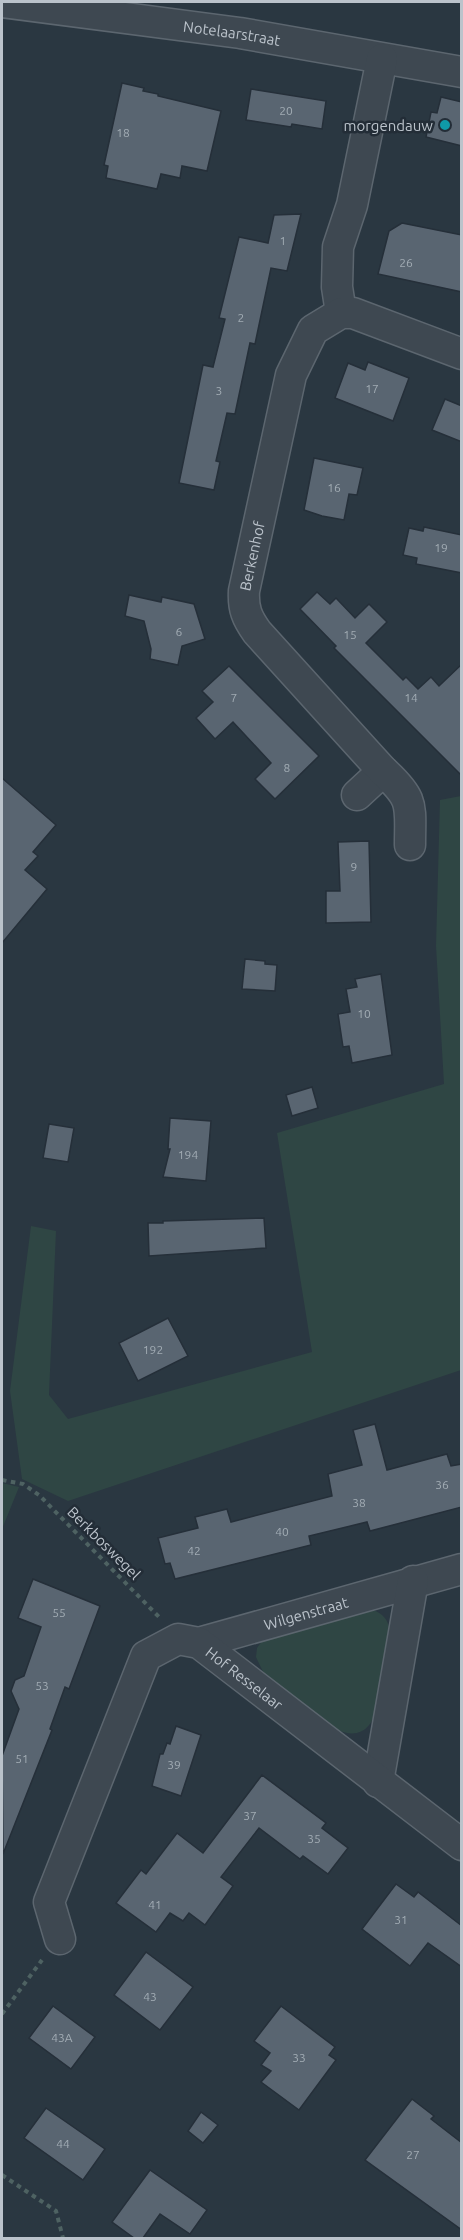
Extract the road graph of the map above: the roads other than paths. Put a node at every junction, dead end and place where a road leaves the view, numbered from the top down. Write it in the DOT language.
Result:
graph roads {
  1 [pos="2,2"];
  2 [pos="382,59"];
  3 [pos="462,72"];
  4 [pos="341,314"];
  5 [pos="462,354"];
  6 [pos="383,771"];
  7 [pos="357,795"];
  8 [pos="410,845"];
  9 [pos="462,1569"];
  10 [pos="413,1581"];
  11 [pos="189,1641"];
  12 [pos="378,1782"];
  13 [pos="462,1845"];
  14 [pos="60,1939"];
  1 -- 2 [label="street, Notelaarstraat"];
  2 -- 3 [label="street, Notelaarstraat"];
  2 -- 4 [label="street"];
  4 -- 5 [label="street"];
  4 -- 6 [label="street, Berkenhof"];
  6 -- 7 [label="street"];
  6 -- 8 [label="street, Berkenhof"];
  9 -- 10 [label="street, Wilgenstraat"];
  10 -- 11 [label="street, Wilgenstraat"];
  10 -- 12 [label="street"];
  11 -- 12 [label="street, Hof Resselaar"];
  11 -- 14 [label="street"];
  12 -- 13 [label="street, Hof Resselaar"];
}
